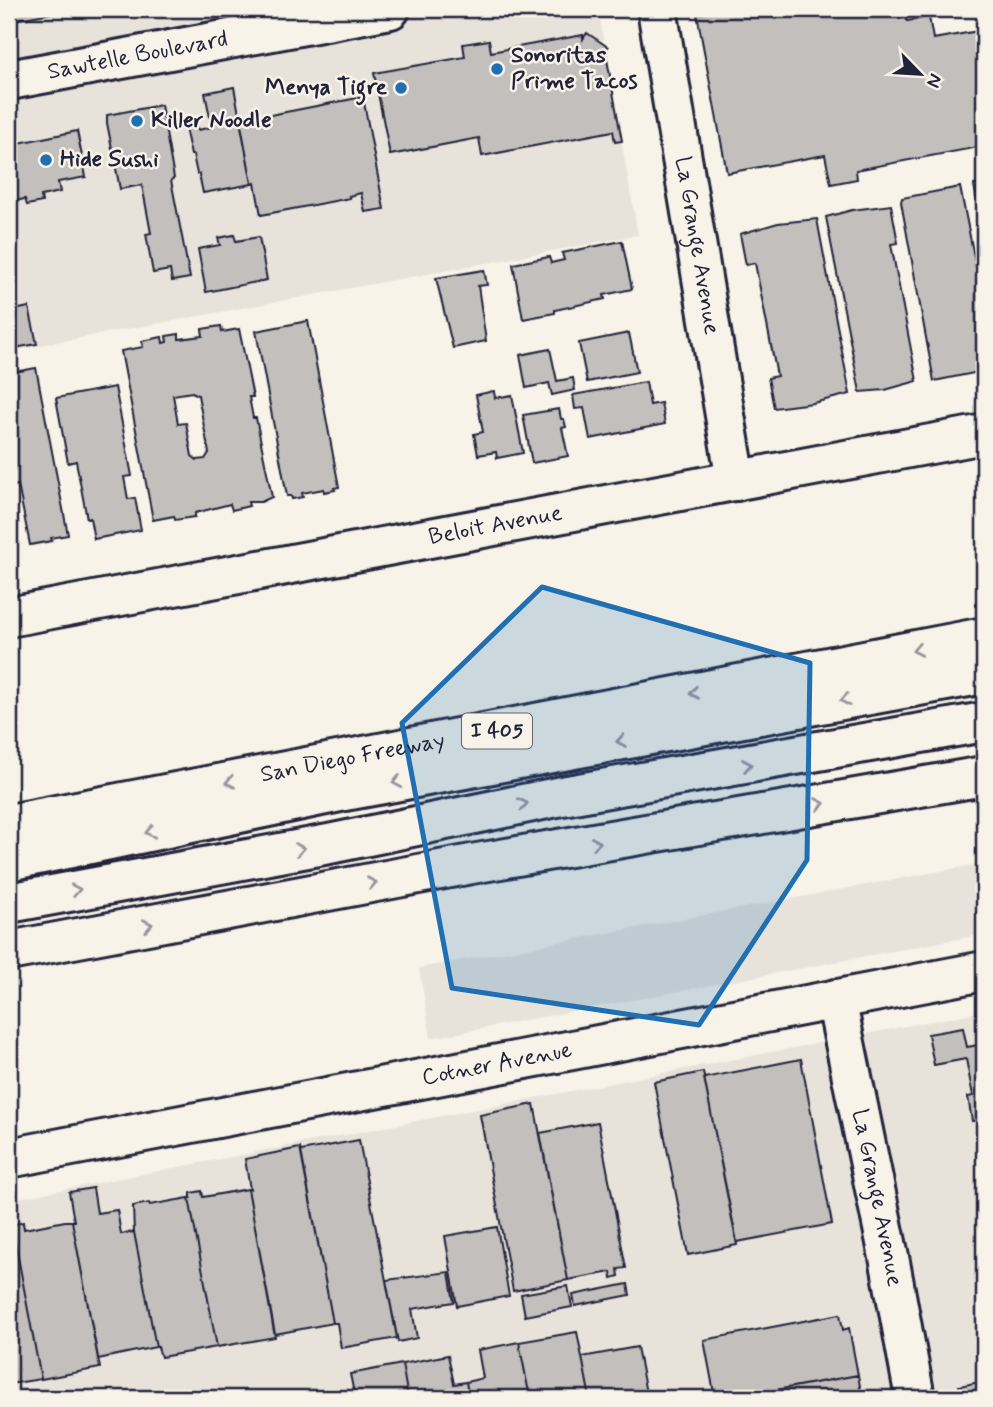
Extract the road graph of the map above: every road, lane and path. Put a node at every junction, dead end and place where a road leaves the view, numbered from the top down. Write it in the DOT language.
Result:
graph roads {
  1 [pos="390,9"];
  2 [pos="657,9"];
  3 [pos="9,80"];
  4 [pos="984,434"];
  5 [pos="736,481"];
  6 [pos="9,617"];
  7 [pos="984,637"];
  8 [pos="984,674"];
  9 [pos="984,722"];
  10 [pos="984,775"];
  11 [pos="9,824"];
  12 [pos="9,861"];
  13 [pos="9,903"];
  14 [pos="9,951"];
  15 [pos="984,971"];
  16 [pos="836,999"];
  17 [pos="9,1158"];
  18 [pos="915,1398"];
  1 -- 3 [label="main road, Sawtelle Boulevard"];
  2 -- 5 [label="main road, La Grange Avenue"];
  4 -- 5 [label="main road, Beloit Avenue"];
  5 -- 6 [label="main road, Beloit Avenue"];
  7 -- 11 [label="main road, San Diego Freeway / I 405, one-way"];
  8 -- 12 [label="main road, one-way"];
  13 -- 9 [label="main road, one-way"];
  14 -- 10 [label="main road, one-way"];
  15 -- 16 [label="main road, Cotner Avenue"];
  16 -- 17 [label="main road, Cotner Avenue"];
  16 -- 18 [label="main road, La Grange Avenue"];
}
